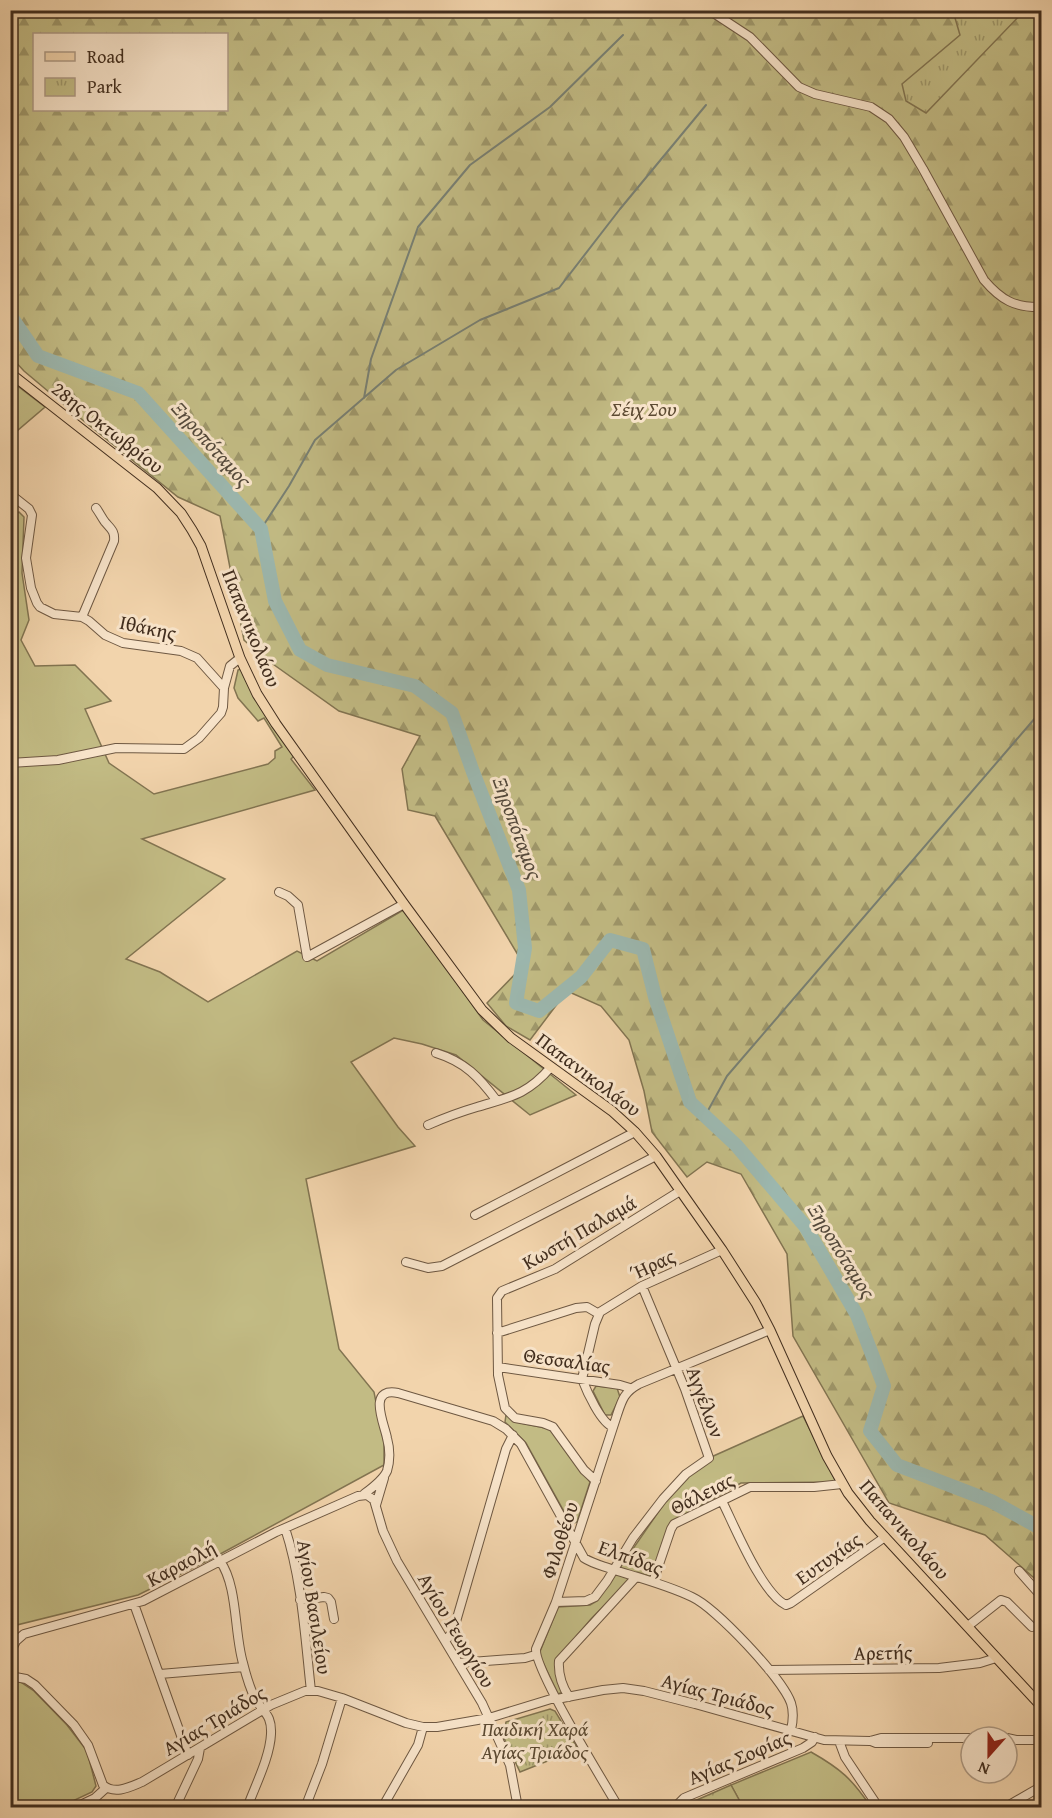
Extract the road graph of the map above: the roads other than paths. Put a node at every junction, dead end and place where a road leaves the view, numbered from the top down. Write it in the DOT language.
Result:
graph roads {
  1 [pos="709,10"];
  2 [pos="1041,307"];
  3 [pos="10,373"];
  4 [pos="10,494"];
  5 [pos="96,508"];
  6 [pos="181,513"];
  7 [pos="82,617"];
  8 [pos="240,658"];
  9 [pos="224,688"];
  10 [pos="10,763"];
  11 [pos="279,892"];
  12 [pos="404,904"];
  13 [pos="436,1053"];
  14 [pos="551,1067"];
  15 [pos="497,1101"];
  16 [pos="428,1125"];
  17 [pos="635,1132"];
  18 [pos="656,1156"];
  19 [pos="680,1191"];
  20 [pos="475,1215"];
  21 [pos="722,1250"];
  22 [pos="406,1262"];
  23 [pos="642,1286"];
  24 [pos="599,1314"];
  25 [pos="770,1330"];
  26 [pos="497,1333"];
  27 [pos="498,1367"];
  28 [pos="677,1369"];
  29 [pos="582,1379"];
  30 [pos="630,1388"];
  31 [pos="613,1427"];
  32 [pos="513,1435"];
  33 [pos="384,1476"];
  34 [pos="596,1481"];
  35 [pos="842,1484"];
  36 [pos="367,1495"];
  37 [pos="722,1501"];
  38 [pos="376,1505"];
  39 [pos="285,1528"];
  40 [pos="885,1537"];
  41 [pos="576,1543"];
  42 [pos="220,1561"];
  43 [pos="614,1570"];
  44 [pos="1019,1571"];
  45 [pos="636,1577"];
  46 [pos="653,1582"];
  47 [pos="1041,1598"];
  48 [pos="300,1600"];
  49 [pos="556,1602"];
  50 [pos="134,1604"];
  51 [pos="334,1619"];
  52 [pos="968,1626"];
  53 [pos="1032,1628"];
  54 [pos="445,1641"];
  55 [pos="10,1653"];
  56 [pos="535,1655"];
  57 [pos="996,1658"];
  58 [pos="458,1663"];
  59 [pos="244,1667"];
  60 [pos="769,1670"];
  61 [pos="160,1674"];
  62 [pos="10,1676"];
  63 [pos="311,1691"];
  64 [pos="568,1697"];
  65 [pos="342,1698"];
  66 [pos="557,1699"];
  67 [pos="1041,1707"];
  68 [pos="264,1708"];
  69 [pos="489,1718"];
  70 [pos="423,1727"];
  71 [pos="791,1730"];
  72 [pos="815,1737"];
  73 [pos="959,1738"];
  74 [pos="1019,1740"];
  75 [pos="1041,1740"];
  76 [pos="839,1741"];
  77 [pos="870,1741"];
  78 [pos="959,1743"];
  79 [pos="200,1748"];
  80 [pos="188,1755"];
  81 [pos="106,1788"];
  82 [pos="1041,1789"];
  83 [pos="675,1807"];
  84 [pos="74,1808"];
  85 [pos="175,1808"];
  86 [pos="247,1808"];
  87 [pos="305,1808"];
  88 [pos="382,1808"];
  89 [pos="518,1808"];
  90 [pos="619,1808"];
  91 [pos="660,1808"];
  92 [pos="879,1808"];
  93 [pos="1004,1808"];
  1 -- 2 [label="street"];
  3 -- 6 [label="main road, 28ης Οκτωβρίου"];
  4 -- 7 [label="street"];
  5 -- 7 [label="street"];
  6 -- 8 [label="main road, Παπανικολάου"];
  7 -- 9 [label="street, Ιθάκης"];
  8 -- 9 [label="street"];
  8 -- 12 [label="main road, Παπανικολάου"];
  9 -- 10 [label="street"];
  11 -- 12 [label="street"];
  12 -- 14 [label="main road, Παπανικολάου"];
  13 -- 15 [label="street"];
  14 -- 15 [label="street"];
  14 -- 17 [label="main road, Παπανικολάου"];
  15 -- 16 [label="street"];
  17 -- 18 [label="main road, Παπανικολάου"];
  17 -- 20 [label="street"];
  18 -- 19 [label="main road, Παπανικολάου"];
  18 -- 22 [label="street"];
  19 -- 21 [label="main road, Παπανικολάου"];
  19 -- 26 [label="street, Κωστή Παλαμά"];
  21 -- 23 [label="street, Ήρας"];
  21 -- 25 [label="main road, Παπανικολάου"];
  23 -- 24 [label="street, Ήρας"];
  23 -- 28 [label="street, Αγγέλων"];
  24 -- 26 [label="street"];
  24 -- 29 [label="street"];
  25 -- 28 [label="street"];
  25 -- 35 [label="main road, Παπανικολάου"];
  26 -- 27 [label="street, Κωστή Παλαμά"];
  27 -- 29 [label="street, Θεσσαλίας"];
  27 -- 34 [label="street, Κωστή Παλαμά"];
  28 -- 30 [label="street"];
  28 -- 43 [label="street, Αγγέλων"];
  29 -- 30 [label="street, Θεσσαλίας"];
  29 -- 31 [label="street"];
  30 -- 31 [label="street, Φιλοθέου"];
  31 -- 34 [label="street, Φιλοθέου"];
  32 -- 33 [label="street, Ελπίδας"];
  32 -- 41 [label="street, Ελπίδας"];
  32 -- 54 [label="street"];
  33 -- 36 [label="street"];
  33 -- 38 [label="street"];
  34 -- 41 [label="street, Φιλοθέου"];
  35 -- 37 [label="street, Θάλειας"];
  35 -- 40 [label="main road, Παπανικολάου"];
  36 -- 38 [label="street, Αγίου Γεωργίου"];
  36 -- 39 [label="street, Καραολή"];
  37 -- 40 [label="street, Ευτυχίας"];
  37 -- 46 [label="street, Θάλειας"];
  38 -- 54 [label="street, Αγίου Γεωργίου"];
  39 -- 42 [label="street, Καραολή"];
  39 -- 48 [label="street, Αγίου Βασιλείου"];
  40 -- 52 [label="main road, Παπανικολάου"];
  41 -- 43 [label="street, Ελπίδας"];
  41 -- 49 [label="street, Φιλοθέου"];
  42 -- 50 [label="street, Καραολή"];
  42 -- 59 [label="street"];
  43 -- 45 [label="street, Ελπίδας"];
  43 -- 49 [label="street, Αγγέλων"];
  44 -- 47 [label="street"];
  45 -- 46 [label="street, Ελπίδας"];
  45 -- 64 [label="street"];
  46 -- 60 [label="street, Ελπίδας"];
  48 -- 51 [label="street"];
  48 -- 63 [label="street, Αγίου Βασιλείου"];
  49 -- 56 [label="street, Φιλοθέου"];
  50 -- 55 [label="street, Καραολή"];
  50 -- 61 [label="street"];
  52 -- 53 [label="street"];
  52 -- 57 [label="main road, Παπανικολάου"];
  54 -- 58 [label="street, Αγίου Γεωργίου"];
  56 -- 58 [label="street"];
  56 -- 66 [label="street"];
  57 -- 60 [label="street, Αρετής"];
  57 -- 67 [label="main road, Παπανικολάου"];
  58 -- 69 [label="street, Αγίου Γεωργίου"];
  59 -- 61 [label="street"];
  59 -- 68 [label="street"];
  60 -- 71 [label="street, Ελπίδας"];
  61 -- 80 [label="street"];
  62 -- 81 [label="street"];
  63 -- 65 [label="street, Αγίας Τριάδος"];
  63 -- 68 [label="street, Αγίας Τριάδος"];
  64 -- 66 [label="street, Αγίας Τριάδος"];
  64 -- 71 [label="street, Αγίας Τριάδος"];
  65 -- 70 [label="street, Αγίας Τριάδος"];
  65 -- 87 [label="street"];
  66 -- 69 [label="street, Αγίας Τριάδος"];
  66 -- 90 [label="street"];
  68 -- 79 [label="street, Αγίας Τριάδος"];
  68 -- 86 [label="street"];
  69 -- 70 [label="street, Αγίας Τριάδος"];
  69 -- 89 [label="street, Αγίου Γεωργίου"];
  70 -- 88 [label="street"];
  71 -- 72 [label="street, Αγίας Τριάδος"];
  72 -- 76 [label="street, Αγίας Τριάδος"];
  72 -- 83 [label="street, Αγίας Σοφίας"];
  73 -- 77 [label="street, Αγίας Τριάδος"];
  74 -- 75 [label="street"];
  76 -- 77 [label="street, Αγίας Τριάδος"];
  76 -- 92 [label="street"];
  77 -- 78 [label="street, Αγίας Τριάδος"];
  79 -- 80 [label="street, Αγίας Τριάδος"];
  79 -- 85 [label="street"];
  80 -- 81 [label="street, Αγίας Τριάδος"];
  81 -- 84 [label="street"];
  82 -- 93 [label="street"];
  83 -- 91 [label="street"];
}
